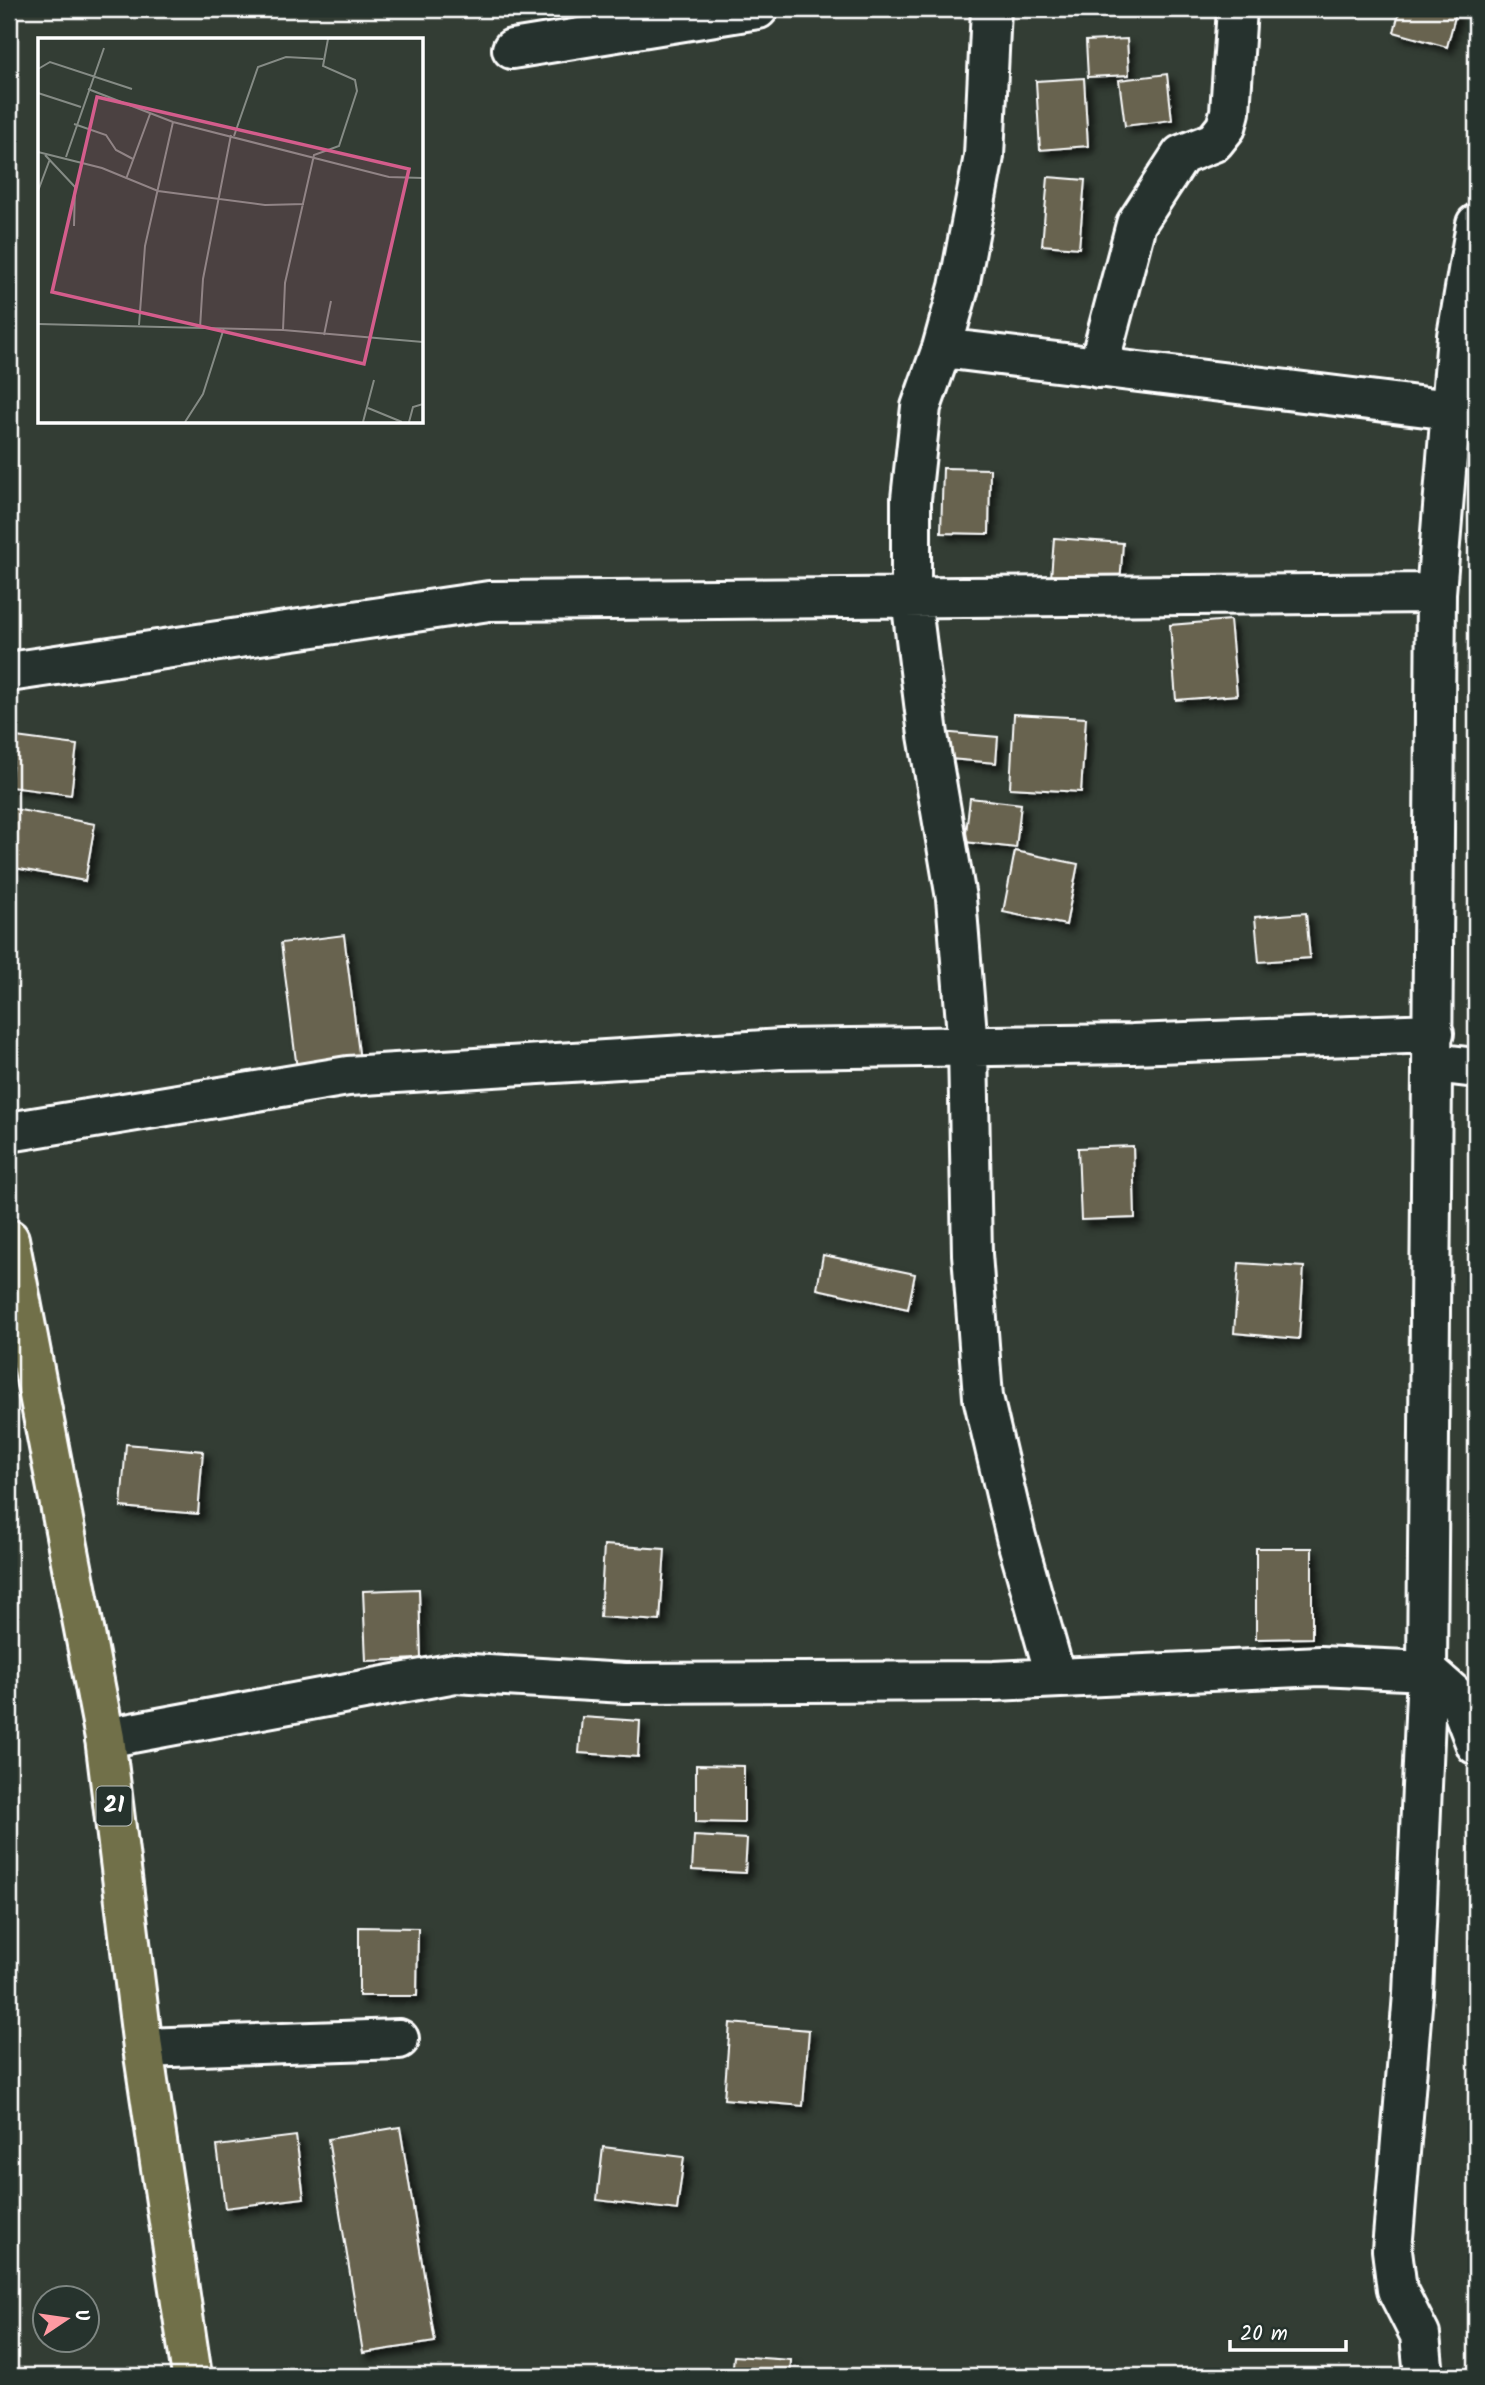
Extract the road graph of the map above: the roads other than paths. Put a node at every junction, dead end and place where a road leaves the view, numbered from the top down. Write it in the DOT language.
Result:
graph roads {
  1 [pos="758,9"];
  2 [pos="991,9"];
  3 [pos="1237,9"];
  4 [pos="512,49"];
  5 [pos="1476,224"];
  6 [pos="942,348"];
  7 [pos="1098,368"];
  8 [pos="1451,411"];
  9 [pos="1436,593"];
  10 [pos="911,597"];
  11 [pos="9,671"];
  12 [pos="968,1047"];
  13 [pos="1434,1048"];
  14 [pos="1476,1068"];
  15 [pos="9,1132"];
  16 [pos="9,1239"];
  17 [pos="15,1309"];
  18 [pos="1427,1671"];
  19 [pos="1055,1678"];
  20 [pos="105,1738"];
  21 [pos="1476,1745"];
  22 [pos="399,2039"];
  23 [pos="143,2048"];
  24 [pos="192,2376"];
  25 [pos="1424,2376"];
  1 -- 4 [label="street"];
  2 -- 6 [label="street"];
  3 -- 7 [label="street"];
  5 -- 8 [label="street"];
  6 -- 7 [label="street"];
  6 -- 10 [label="street"];
  7 -- 8 [label="street"];
  8 -- 9 [label="street"];
  9 -- 10 [label="street"];
  9 -- 13 [label="street"];
  10 -- 11 [label="street"];
  10 -- 12 [label="street"];
  12 -- 13 [label="street"];
  12 -- 15 [label="street"];
  12 -- 19 [label="street"];
  13 -- 14 [label="street"];
  13 -- 18 [label="street"];
  16 -- 17 [label="highway, 21"];
  17 -- 20 [label="highway, 21"];
  18 -- 19 [label="street"];
  18 -- 21 [label="street"];
  18 -- 25 [label="street"];
  19 -- 20 [label="street"];
  20 -- 23 [label="highway, 21"];
  22 -- 23 [label="street"];
  23 -- 24 [label="highway, 21"];
}
